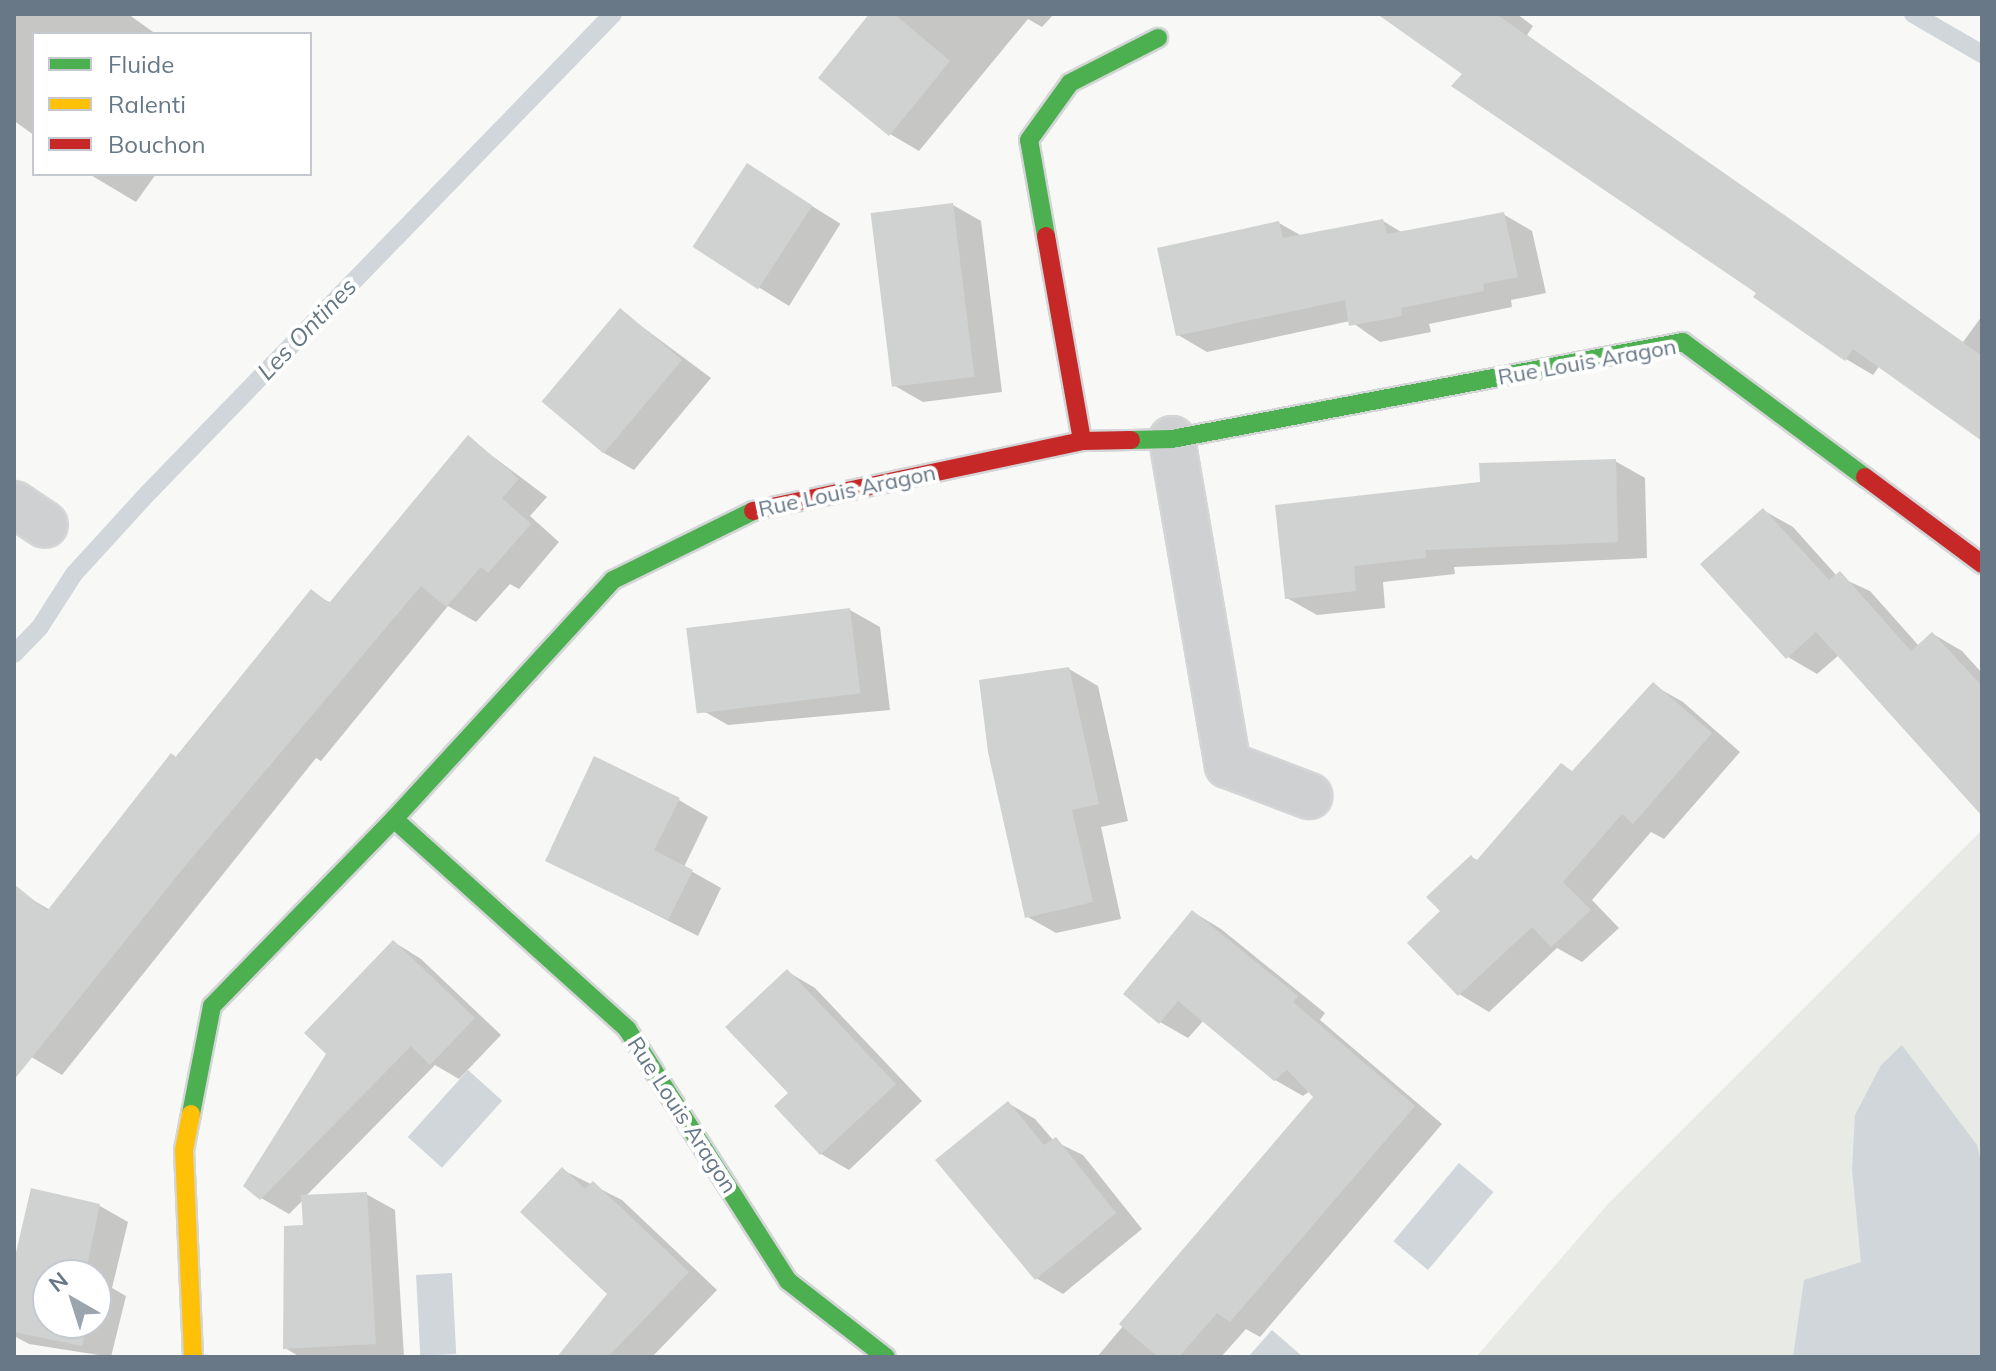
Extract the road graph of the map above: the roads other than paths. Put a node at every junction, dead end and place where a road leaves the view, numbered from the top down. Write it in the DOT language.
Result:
graph roads {
  1 [pos="1158,38"];
  2 [pos="1172,439"];
  3 [pos="1082,441"];
  4 [pos="1982,564"];
  5 [pos="1309,796"];
  6 [pos="394,819"];
  7 [pos="193,1357"];
  8 [pos="886,1357"];
  1 -- 3 [label="street"];
  2 -- 3 [label="street, Rue Louis Aragon"];
  2 -- 4 [label="street, Rue Louis Aragon"];
  2 -- 5 [label="street"];
  3 -- 6 [label="street, Rue Louis Aragon"];
  6 -- 7 [label="street, Rue Louis Aragon"];
  6 -- 8 [label="street, Rue Louis Aragon"];
}
